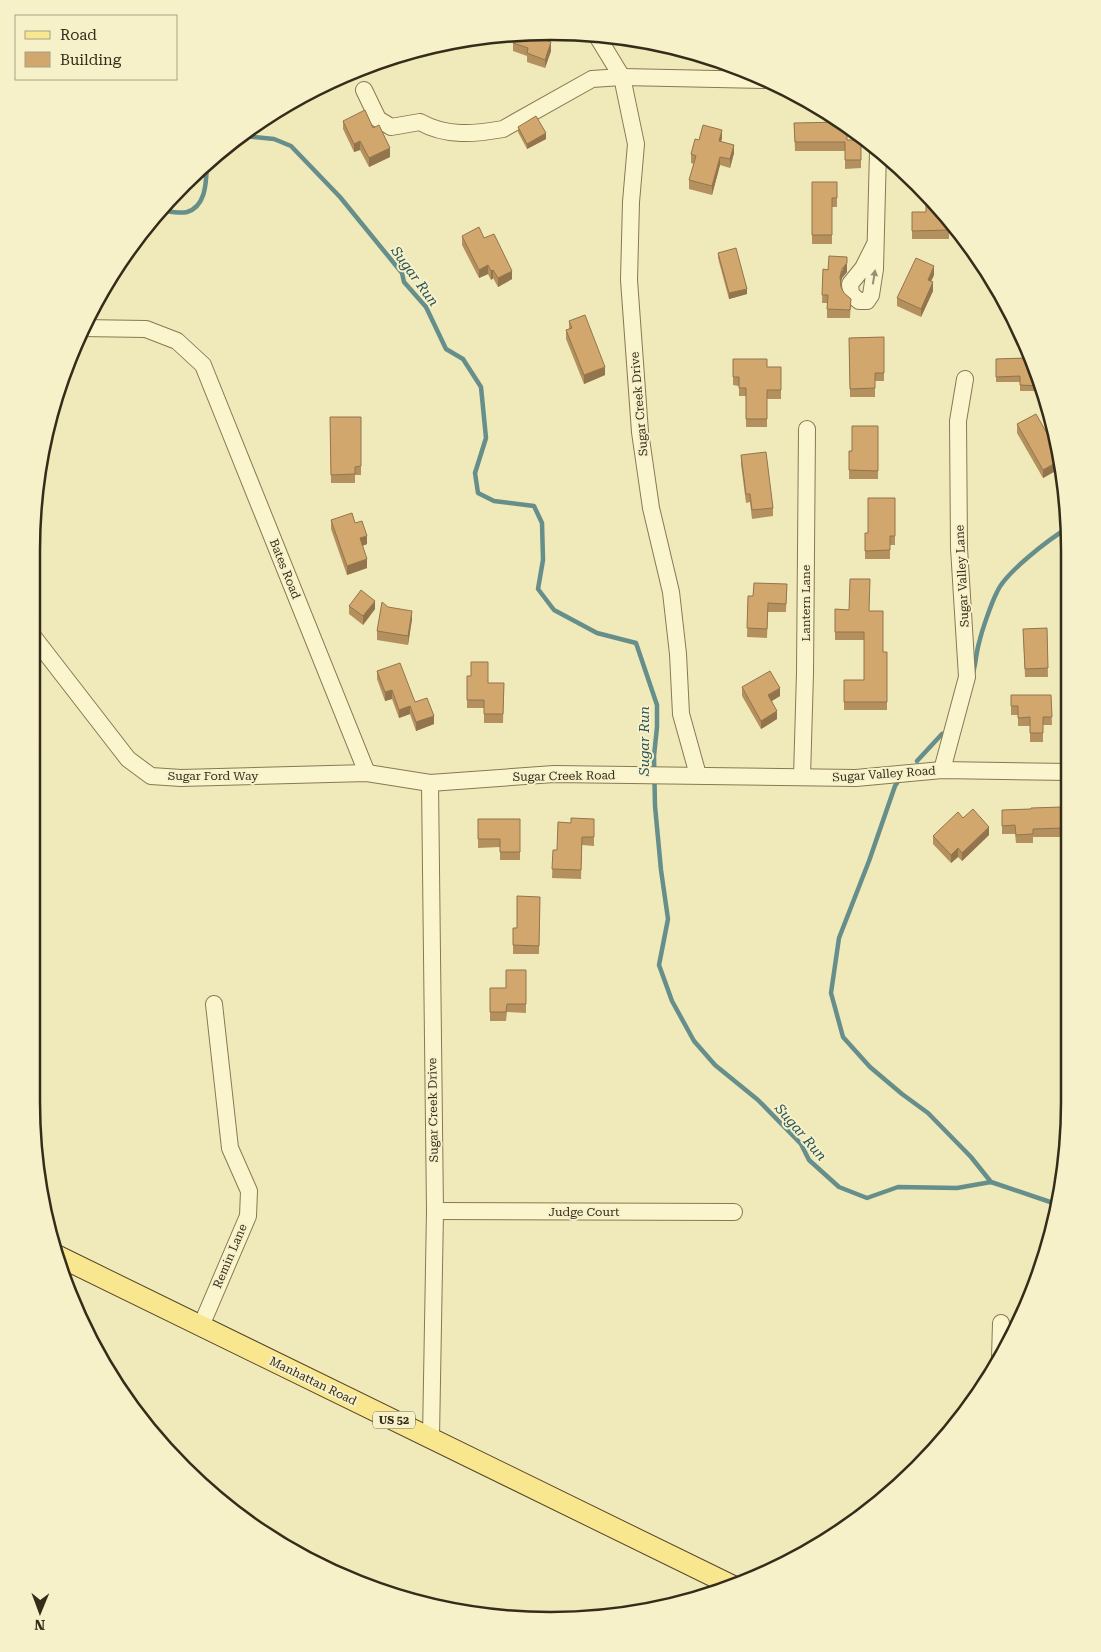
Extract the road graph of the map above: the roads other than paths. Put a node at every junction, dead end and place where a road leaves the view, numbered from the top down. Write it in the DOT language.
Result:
graph roads {
  1 [pos="601,43"];
  2 [pos="622,77"];
  3 [pos="743,78"];
  4 [pos="364,90"];
  5 [pos="878,159"];
  6 [pos="875,244"];
  7 [pos="92,328"];
  8 [pos="965,379"];
  9 [pos="807,429"];
  10 [pos="40,645"];
  11 [pos="942,770"];
  12 [pos="1061,772"];
  13 [pos="367,773"];
  14 [pos="698,775"];
  15 [pos="802,777"];
  16 [pos="430,783"];
  17 [pos="214,1004"];
  18 [pos="435,1211"];
  19 [pos="734,1212"];
  20 [pos="65,1259"];
  21 [pos="1000,1324"];
  22 [pos="201,1326"];
  23 [pos="1000,1343"];
  24 [pos="431,1438"];
  25 [pos="724,1582"];
  1 -- 2 [label="street, Sugar Creek Drive"];
  2 -- 3 [label="street"];
  2 -- 4 [label="street"];
  2 -- 14 [label="street, Sugar Creek Drive"];
  5 -- 6 [label="street"];
  7 -- 13 [label="street, Bates Road"];
  8 -- 11 [label="street, Sugar Valley Lane"];
  9 -- 15 [label="street, Lantern Lane"];
  10 -- 13 [label="street, Sugar Ford Way"];
  11 -- 12 [label="street, Sugar Valley Road"];
  11 -- 15 [label="street, Sugar Valley Road"];
  13 -- 16 [label="street, Sugar Ford Way"];
  14 -- 15 [label="street, Sugar Valley Road"];
  14 -- 16 [label="street, Sugar Creek Road"];
  16 -- 18 [label="street, Sugar Creek Drive"];
  17 -- 22 [label="street, Remin Lane"];
  18 -- 19 [label="street, Judge Court"];
  18 -- 24 [label="street, Sugar Creek Drive"];
  20 -- 22 [label="main road, Manhattan Road / US 52"];
  21 -- 23 [label="street"];
  22 -- 24 [label="main road, Manhattan Road / US 52"];
  24 -- 25 [label="main road, Manhattan Road / US 52"];
}
